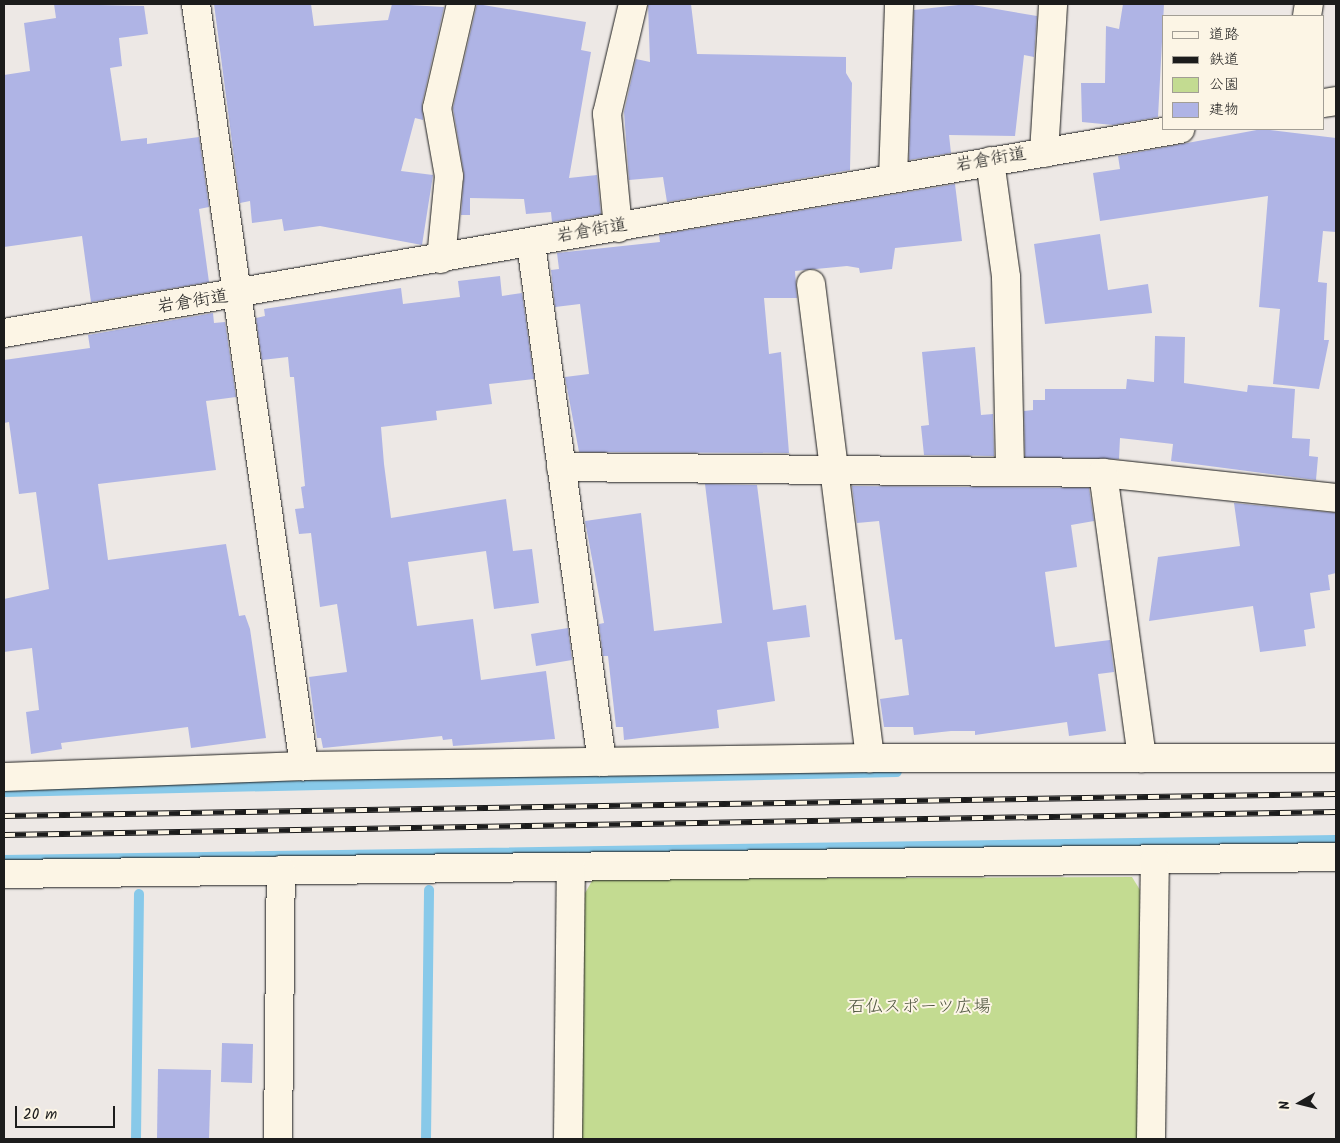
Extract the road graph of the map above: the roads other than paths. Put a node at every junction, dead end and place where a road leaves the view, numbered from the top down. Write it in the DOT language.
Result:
graph roads {
  1 [pos="196,4"];
  2 [pos="461,4"];
  3 [pos="633,4"];
  4 [pos="899,4"];
  5 [pos="1052,4"];
  6 [pos="1174,130"];
  7 [pos="1044,152"];
  8 [pos="990,162"];
  9 [pos="893,178"];
  10 [pos="618,228"];
  11 [pos="530,244"];
  12 [pos="441,259"];
  13 [pos="811,284"];
  14 [pos="237,296"];
  15 [pos="4,333"];
  16 [pos="561,467"];
  17 [pos="835,470"];
  18 [pos="1010,472"];
  19 [pos="1103,474"];
  20 [pos="1336,498"];
  21 [pos="870,758"];
  22 [pos="1142,758"];
  23 [pos="1336,758"];
  24 [pos="602,762"];
  25 [pos="304,766"];
  26 [pos="4,773"];
  27 [pos="1336,857"];
  28 [pos="1155,860"];
  29 [pos="572,867"];
  30 [pos="281,870"];
  31 [pos="4,874"];
  32 [pos="278,1139"];
  33 [pos="568,1139"];
  34 [pos="1151,1139"];
  1 -- 14 [label="street"];
  2 -- 12 [label="street"];
  3 -- 10 [label="street"];
  4 -- 9 [label="street"];
  5 -- 7 [label="street"];
  6 -- 7 [label="street, 岩倉街道"];
  7 -- 8 [label="street, 岩倉街道"];
  8 -- 9 [label="street, 岩倉街道"];
  8 -- 18 [label="street"];
  9 -- 10 [label="street, 岩倉街道"];
  10 -- 11 [label="street, 岩倉街道"];
  11 -- 12 [label="street, 岩倉街道"];
  11 -- 16 [label="street"];
  12 -- 14 [label="street, 岩倉街道"];
  13 -- 17 [label="street"];
  14 -- 15 [label="street, 岩倉街道"];
  14 -- 25 [label="street"];
  16 -- 17 [label="street"];
  16 -- 24 [label="street"];
  17 -- 18 [label="street"];
  17 -- 21 [label="street"];
  18 -- 19 [label="street"];
  19 -- 20 [label="street"];
  19 -- 22 [label="street"];
  21 -- 22 [label="street"];
  21 -- 24 [label="street"];
  22 -- 23 [label="street"];
  24 -- 25 [label="street"];
  25 -- 26 [label="street"];
  27 -- 28 [label="street"];
  28 -- 29 [label="street"];
  28 -- 34 [label="street"];
  29 -- 30 [label="street"];
  29 -- 33 [label="street"];
  30 -- 31 [label="street"];
  30 -- 32 [label="street"];
}
